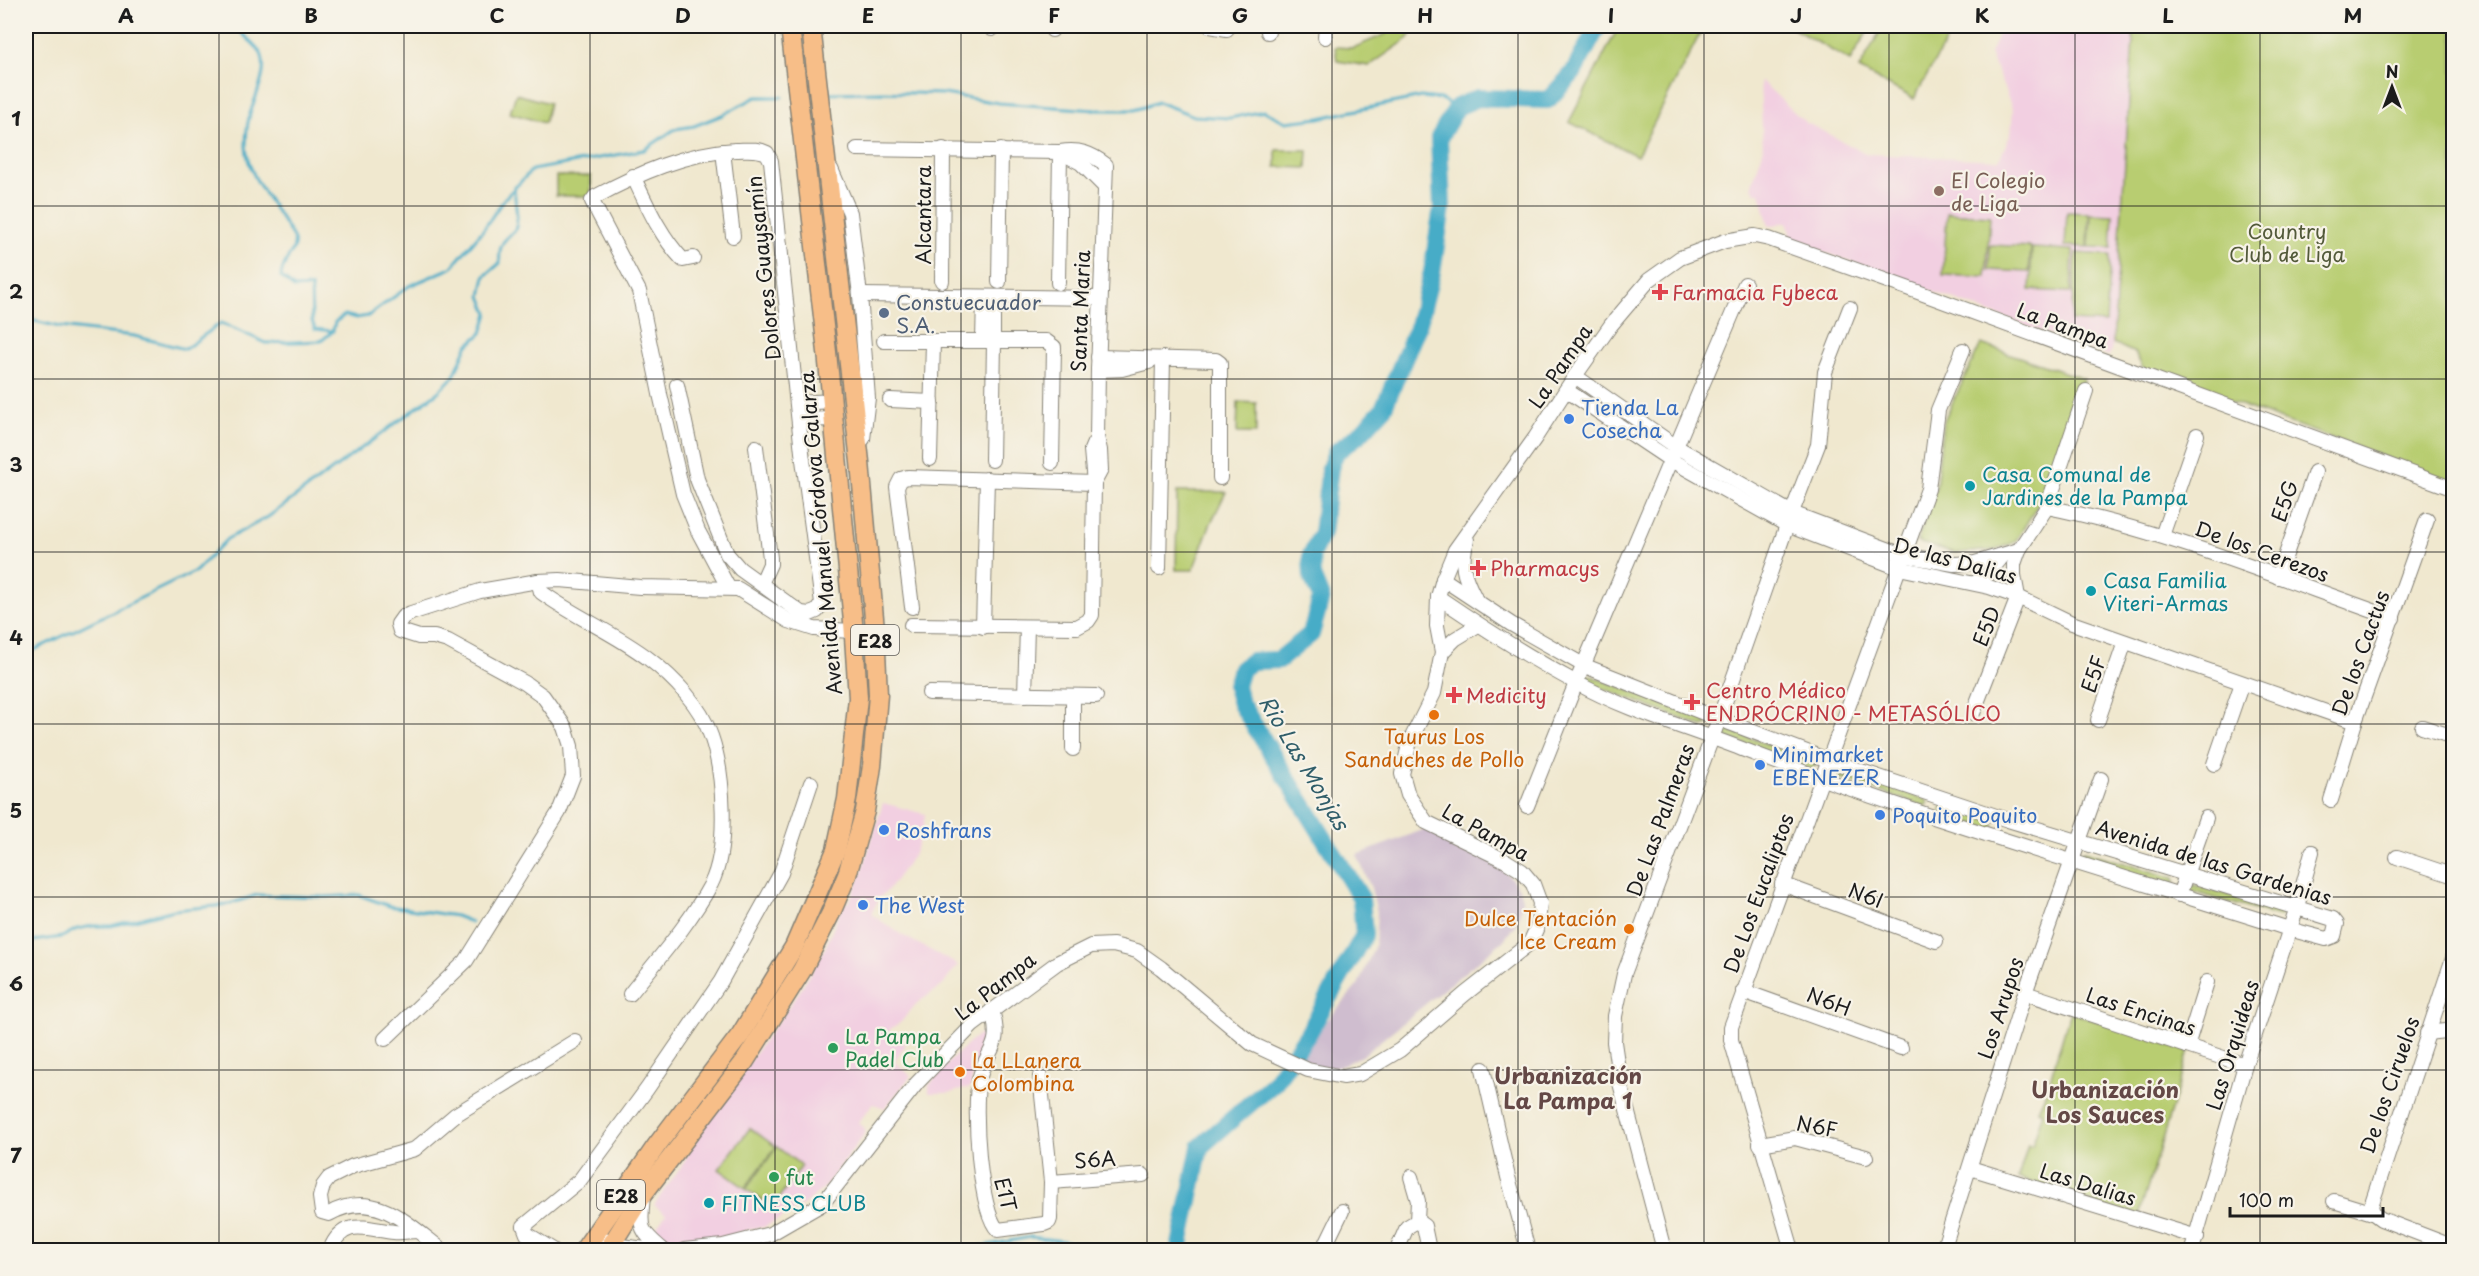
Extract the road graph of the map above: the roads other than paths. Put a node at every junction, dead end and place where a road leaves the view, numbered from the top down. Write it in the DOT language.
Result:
graph roads {
  1 [pos="790,26"];
  2 [pos="811,26"];
  3 [pos="1210,26"];
  4 [pos="1227,29"];
  5 [pos="857,149"];
  6 [pos="943,149"];
  7 [pos="1001,150"];
  8 [pos="723,151"];
  9 [pos="1060,152"];
  10 [pos="824,153"];
  11 [pos="633,176"];
  12 [pos="1104,186"];
  13 [pos="733,236"];
  14 [pos="693,258"];
  15 [pos="942,281"];
  16 [pos="999,282"];
  17 [pos="1058,283"];
  18 [pos="1745,284"];
  19 [pos="860,295"];
  20 [pos="988,296"];
  21 [pos="1100,298"];
  22 [pos="1850,308"];
  23 [pos="884,340"];
  24 [pos="933,341"];
  25 [pos="990,342"];
  26 [pos="1963,350"];
  27 [pos="1163,358"];
  28 [pos="1098,363"];
  29 [pos="1575,376"];
  30 [pos="677,385"];
  31 [pos="1566,390"];
  32 [pos="2086,391"];
  33 [pos="890,400"];
  34 [pos="932,402"];
  35 [pos="798,403"];
  36 [pos="833,410"];
  37 [pos="800,420"];
  38 [pos="2197,435"];
  39 [pos="756,447"];
  40 [pos="1672,452"];
  41 [pos="930,459"];
  42 [pos="992,460"];
  43 [pos="860,462"];
  44 [pos="1052,463"];
  45 [pos="2314,472"];
  46 [pos="1220,478"];
  47 [pos="987,479"];
  48 [pos="1094,483"];
  49 [pos="2454,489"];
  50 [pos="2048,507"];
  51 [pos="1789,519"];
  52 [pos="2427,520"];
  53 [pos="1469,532"];
  54 [pos="2162,536"];
  55 [pos="2019,550"];
  56 [pos="2001,557"];
  57 [pos="1901,561"];
  58 [pos="1159,568"];
  59 [pos="2278,578"];
  60 [pos="1443,579"];
  61 [pos="537,581"];
  62 [pos="1975,582"];
  63 [pos="761,584"];
  64 [pos="733,588"];
  65 [pos="1438,597"];
  66 [pos="2018,597"];
  67 [pos="1476,600"];
  68 [pos="912,608"];
  69 [pos="2393,618"];
  70 [pos="1478,625"];
  71 [pos="911,626"];
  72 [pos="983,627"];
  73 [pos="1027,627"];
  74 [pos="853,631"];
  75 [pos="2125,642"];
  76 [pos="1442,652"];
  77 [pos="1585,666"];
  78 [pos="1576,683"];
  79 [pos="2242,683"];
  80 [pos="929,693"];
  81 [pos="1025,695"];
  82 [pos="1095,696"];
  83 [pos="1073,697"];
  84 [pos="1973,713"];
  85 [pos="1719,718"];
  86 [pos="2098,720"];
  87 [pos="2355,722"];
  88 [pos="2422,727"];
  89 [pos="1711,737"];
  90 [pos="2454,737"];
  91 [pos="1073,748"];
  92 [pos="1828,760"];
  93 [pos="2214,764"];
  94 [pos="1821,779"];
  95 [pos="2101,779"];
  96 [pos="811,783"];
  97 [pos="1940,797"];
  98 [pos="2331,800"];
  99 [pos="1527,806"];
  100 [pos="1933,817"];
  101 [pos="2003,818"];
  102 [pos="2206,818"];
  103 [pos="1997,840"];
  104 [pos="2078,841"];
  105 [pos="2312,852"];
  106 [pos="2397,857"];
  107 [pos="2070,861"];
  108 [pos="2186,873"];
  109 [pos="2454,876"];
  110 [pos="1782,884"];
  111 [pos="2180,895"];
  112 [pos="2296,907"];
  113 [pos="2289,929"];
  114 [pos="1936,941"];
  115 [pos="2454,956"];
  116 [pos="2207,982"];
  117 [pos="1743,991"];
  118 [pos="2025,993"];
  119 [pos="630,994"];
  120 [pos="992,1010"];
  121 [pos="2454,1030"];
  122 [pos="2427,1034"];
  123 [pos="385,1039"];
  124 [pos="575,1041"];
  125 [pos="2187,1046"];
  126 [pos="1901,1048"];
  127 [pos="2245,1065"];
  128 [pos="1483,1069"];
  129 [pos="1040,1076"];
  130 [pos="673,1123"];
  131 [pos="690,1134"];
  132 [pos="1760,1144"];
  133 [pos="1866,1156"];
  134 [pos="1970,1168"];
  135 [pos="1143,1175"];
  136 [pos="1411,1177"];
  137 [pos="1051,1182"];
  138 [pos="643,1194"];
  139 [pos="2334,1201"];
  140 [pos="1342,1211"];
  141 [pos="2373,1214"];
  142 [pos="1417,1221"];
  143 [pos="417,1231"];
  144 [pos="594,1233"];
  145 [pos="2197,1237"];
  146 [pos="2454,1246"];
  147 [pos="609,1247"];
  148 [pos="330,1251"];
  149 [pos="442,1251"];
  150 [pos="553,1251"];
  151 [pos="584,1251"];
  152 [pos="655,1251"];
  153 [pos="663,1251"];
  154 [pos="684,1251"];
  155 [pos="1323,1251"];
  156 [pos="1397,1251"];
  157 [pos="1429,1251"];
  158 [pos="1528,1251"];
  159 [pos="1664,1251"];
  160 [pos="1792,1251"];
  161 [pos="1943,1251"];
  162 [pos="2192,1251"];
  1 -- 36 [label="main road, Avenida Manuel Córdova Galarza / E28"];
  2 -- 10 [label="main road, E28"];
  3 -- 4 [label="street"];
  5 -- 6 [label="street, Santa Maria"];
  6 -- 7 [label="street, Santa Maria"];
  6 -- 15 [label="street, Alcantara"];
  7 -- 9 [label="street, Santa Maria"];
  7 -- 16 [label="street"];
  8 -- 11 [label="street, Dolores Guaysamín"];
  8 -- 13 [label="street"];
  8 -- 35 [label="street, Dolores Guaysamín"];
  9 -- 12 [label="street, Santa Maria"];
  9 -- 12 [label="street, Santa Maria"];
  9 -- 17 [label="street"];
  10 -- 19 [label="street"];
  10 -- 43 [label="main road, E28"];
  11 -- 14 [label="street"];
  11 -- 64 [label="street, Dolores Guaysamín"];
  12 -- 21 [label="street, Santa Maria"];
  18 -- 40 [label="street"];
  19 -- 20 [label="street"];
  19 -- 43 [label="street"];
  20 -- 21 [label="street"];
  20 -- 25 [label="street"];
  21 -- 28 [label="street, Santa Maria"];
  22 -- 51 [label="street, De Las Palmeras"];
  23 -- 24 [label="street"];
  24 -- 25 [label="street"];
  24 -- 34 [label="street"];
  25 -- 42 [label="street"];
  25 -- 44 [label="street"];
  26 -- 57 [label="street, De Los Eucaliptos"];
  27 -- 28 [label="street"];
  27 -- 46 [label="street"];
  27 -- 58 [label="street"];
  28 -- 48 [label="street, Santa Maria"];
  29 -- 31 [label="street, La Pampa"];
  29 -- 40 [label="street, De las Dalias"];
  29 -- 49 [label="street, La Pampa"];
  30 -- 63 [label="street, Dolores Guaysamín"];
  31 -- 40 [label="street, De las Dalias"];
  31 -- 53 [label="street, La Pampa"];
  32 -- 50 [label="street"];
  33 -- 34 [label="street"];
  34 -- 41 [label="street"];
  35 -- 36 [label="street"];
  35 -- 37 [label="street, Dolores Guaysamín"];
  36 -- 37 [label="street"];
  36 -- 74 [label="main road, Avenida Manuel Córdova Galarza / E28"];
  37 -- 63 [label="street, Dolores Guaysamín"];
  38 -- 54 [label="street"];
  39 -- 63 [label="street"];
  40 -- 51 [label="street, De las Dalias"];
  40 -- 77 [label="street"];
  43 -- 131 [label="main road, E28"];
  45 -- 59 [label="street, E5G"];
  47 -- 48 [label="street"];
  47 -- 68 [label="street"];
  47 -- 72 [label="street"];
  48 -- 73 [label="street, Santa Maria"];
  50 -- 54 [label="street, De los Cerezos"];
  50 -- 55 [label="street"];
  51 -- 57 [label="street, De las Dalias"];
  51 -- 85 [label="street, De Las Palmeras"];
  52 -- 69 [label="street, De los Cactus"];
  53 -- 60 [label="street, La Pampa"];
  53 -- 67 [label="street"];
  54 -- 59 [label="street, De los Cerezos"];
  55 -- 56 [label="street, De las Dalias"];
  55 -- 66 [label="street, E5D"];
  56 -- 57 [label="street, De las Dalias"];
  56 -- 62 [label="street"];
  57 -- 62 [label="street, De las Dalias"];
  57 -- 92 [label="street, De Los Eucaliptos"];
  59 -- 69 [label="street, De los Cerezos"];
  60 -- 65 [label="street, La Pampa"];
  60 -- 67 [label="street, Avenida de las Gardenias"];
  61 -- 64 [label="street"];
  61 -- 119 [label="street"];
  61 -- 123 [label="street"];
  62 -- 66 [label="street, De las Dalias"];
  64 -- 74 [label="street"];
  65 -- 70 [label="street, Avenida de las Gardenias"];
  65 -- 76 [label="street, La Pampa"];
  66 -- 75 [label="street, De las Dalias"];
  66 -- 84 [label="street, E5D"];
  67 -- 77 [label="street, Avenida de las Gardenias"];
  69 -- 87 [label="street, De los Cactus"];
  70 -- 76 [label="street"];
  70 -- 78 [label="street, Avenida de las Gardenias"];
  71 -- 72 [label="street"];
  72 -- 73 [label="street"];
  73 -- 81 [label="street"];
  74 -- 130 [label="main road, Avenida Manuel Córdova Galarza / E28"];
  75 -- 79 [label="street, De las Dalias"];
  75 -- 86 [label="street, E5F"];
  76 -- 120 [label="street, La Pampa"];
  77 -- 78 [label="street"];
  77 -- 85 [label="street, Avenida de las Gardenias"];
  78 -- 89 [label="street, Avenida de las Gardenias"];
  78 -- 99 [label="street"];
  79 -- 87 [label="street, De las Dalias"];
  79 -- 93 [label="street"];
  80 -- 81 [label="street"];
  81 -- 83 [label="street"];
  82 -- 83 [label="street"];
  83 -- 91 [label="street"];
  85 -- 89 [label="street, De Las Palmeras"];
  85 -- 92 [label="street, Avenida de las Gardenias"];
  87 -- 98 [label="street, De los Cactus"];
  88 -- 90 [label="street"];
  89 -- 94 [label="street, Avenida de las Gardenias"];
  89 -- 159 [label="street, De Las Palmeras"];
  92 -- 94 [label="street, De Los Eucaliptos"];
  92 -- 97 [label="street, Avenida de las Gardenias"];
  94 -- 100 [label="street, Avenida de las Gardenias"];
  94 -- 110 [label="street, De Los Eucaliptos"];
  95 -- 104 [label="street, Los Arupos"];
  96 -- 150 [label="street"];
  97 -- 100 [label="street"];
  97 -- 101 [label="street, Avenida de las Gardenias"];
  100 -- 103 [label="street, Avenida de las Gardenias"];
  101 -- 103 [label="street"];
  101 -- 104 [label="street, Avenida de las Gardenias"];
  102 -- 108 [label="street"];
  103 -- 107 [label="street, Avenida de las Gardenias"];
  104 -- 107 [label="street, Los Arupos"];
  104 -- 108 [label="street, Avenida de las Gardenias"];
  105 -- 112 [label="street, Las Orquideas"];
  106 -- 109 [label="street"];
  107 -- 111 [label="street, Avenida de las Gardenias"];
  107 -- 118 [label="street, Los Arupos"];
  108 -- 111 [label="street"];
  108 -- 112 [label="street, Avenida de las Gardenias"];
  110 -- 114 [label="street, N6I"];
  110 -- 117 [label="street, De Los Eucaliptos"];
  111 -- 113 [label="street, Avenida de las Gardenias"];
  112 -- 113 [label="street, Las Orquideas"];
  112 -- 113 [label="street, Avenida de las Gardenias"];
  113 -- 127 [label="street, Las Orquideas"];
  115 -- 122 [label="street, De los Ciruelos"];
  116 -- 125 [label="street"];
  117 -- 126 [label="street, N6H"];
  117 -- 132 [label="street, De Los Eucaliptos"];
  118 -- 125 [label="street, Las Encinas"];
  118 -- 134 [label="street, Los Arupos"];
  120 -- 137 [label="street, E1T"];
  120 -- 154 [label="street, La Pampa"];
  121 -- 122 [label="street"];
  122 -- 141 [label="street, De los Ciruelos"];
  124 -- 143 [label="street"];
  125 -- 127 [label="street, Las Encinas"];
  127 -- 145 [label="street, Las Orquideas"];
  128 -- 158 [label="street"];
  129 -- 137 [label="street, E1T"];
  130 -- 131 [label="main road"];
  130 -- 144 [label="main road, Avenida Manuel Córdova Galarza / E28"];
  131 -- 138 [label="main road, E28"];
  132 -- 133 [label="street, N6F"];
  132 -- 160 [label="street, De Los Eucaliptos"];
  134 -- 145 [label="street, Las Dalias"];
  134 -- 161 [label="street, Los Arupos"];
  135 -- 137 [label="street, S6A"];
  136 -- 142 [label="street"];
  138 -- 147 [label="main road, E28"];
  138 -- 153 [label="street"];
  139 -- 141 [label="street"];
  140 -- 155 [label="street"];
  141 -- 146 [label="street"];
  142 -- 156 [label="street"];
  142 -- 157 [label="street"];
  143 -- 148 [label="street"];
  143 -- 149 [label="street"];
  144 -- 147 [label="street"];
  144 -- 151 [label="main road, Avenida Manuel Córdova Galarza / E28"];
  145 -- 162 [label="street, Las Orquideas"];
  147 -- 152 [label="street"];
}
